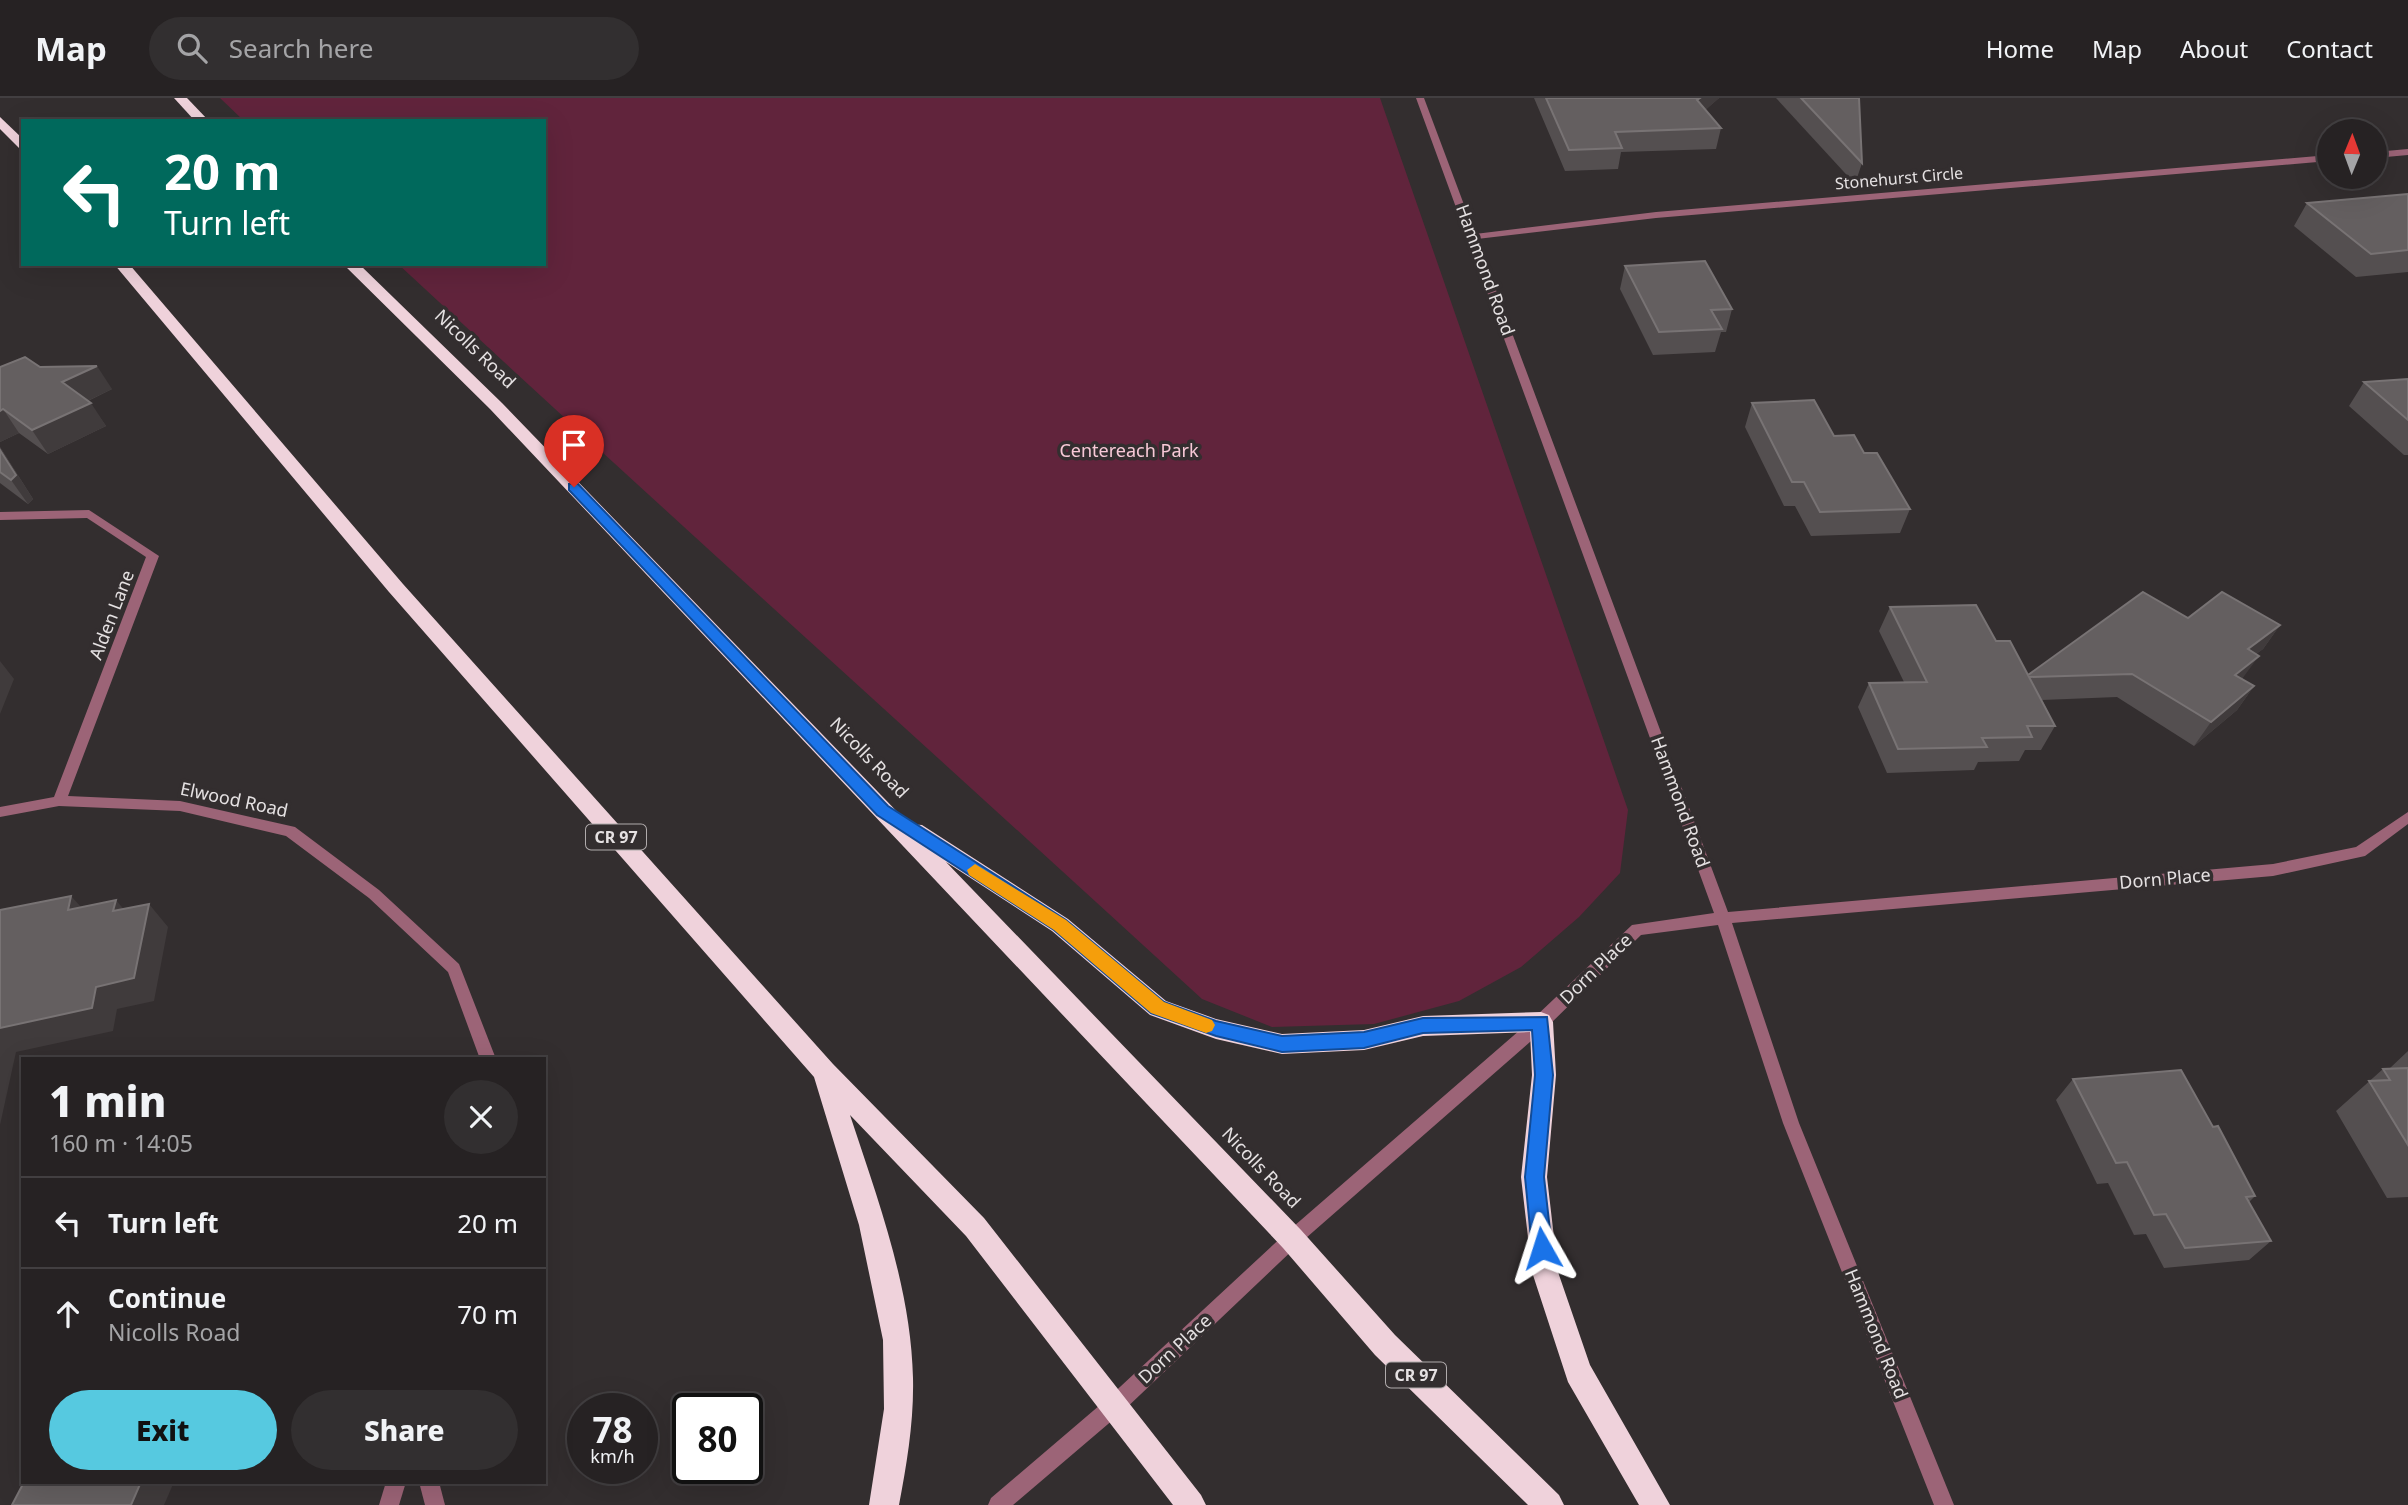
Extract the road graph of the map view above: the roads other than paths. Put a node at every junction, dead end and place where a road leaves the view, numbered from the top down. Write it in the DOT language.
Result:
graph roads {
  1 [pos="180,98"];
  2 [pos="1420,98"];
  3 [pos="201,119"];
  4 [pos="0,121"];
  5 [pos="21,146"];
  6 [pos="2408,152"];
  7 [pos="2387,154"];
  8 [pos="2317,159"];
  9 [pos="1473,237"];
  10 [pos="123,266"];
  11 [pos="352,266"];
  12 [pos="0,516"];
  13 [pos="59,801"];
  14 [pos="883,810"];
  15 [pos="0,812"];
  16 [pos="2408,817"];
  17 [pos="1723,918"];
  18 [pos="1541,1022"];
  19 [pos="487,1057"];
  20 [pos="824,1071"];
  21 [pos="1292,1238"];
  22 [pos="1114,1406"];
  23 [pos="395,1484"];
  24 [pos="430,1484"];
  25 [pos="389,1505"];
  26 [pos="435,1505"];
  27 [pos="884,1505"];
  28 [pos="998,1505"];
  29 [pos="1191,1505"];
  30 [pos="1549,1505"];
  31 [pos="1655,1505"];
  32 [pos="1944,1505"];
  1 -- 3 [label="highway"];
  2 -- 9 [label="street, Hammond Road"];
  4 -- 5 [label="highway"];
  6 -- 7 [label="street"];
  8 -- 9 [label="street, Stonehurst Circle"];
  9 -- 17 [label="street, Hammond Road"];
  10 -- 20 [label="highway, CR 97"];
  11 -- 14 [label="highway, Nicolls Road / CR 97"];
  12 -- 13 [label="street, Alden Lane"];
  13 -- 15 [label="street, Elwood Road"];
  13 -- 19 [label="street, Elwood Road"];
  14 -- 18 [label="highway"];
  14 -- 21 [label="highway, Nicolls Road / CR 97"];
  16 -- 17 [label="street, Dorn Place"];
  17 -- 18 [label="street, Dorn Place"];
  17 -- 32 [label="street, Hammond Road"];
  18 -- 21 [label="street, Dorn Place"];
  18 -- 31 [label="highway"];
  20 -- 22 [label="highway, CR 97"];
  20 -- 27 [label="highway"];
  21 -- 22 [label="street, Dorn Place"];
  21 -- 30 [label="highway, Nicolls Road / CR 97"];
  22 -- 28 [label="street, Dorn Place"];
  22 -- 29 [label="highway, CR 97"];
  23 -- 25 [label="street"];
  24 -- 26 [label="street"];
}
